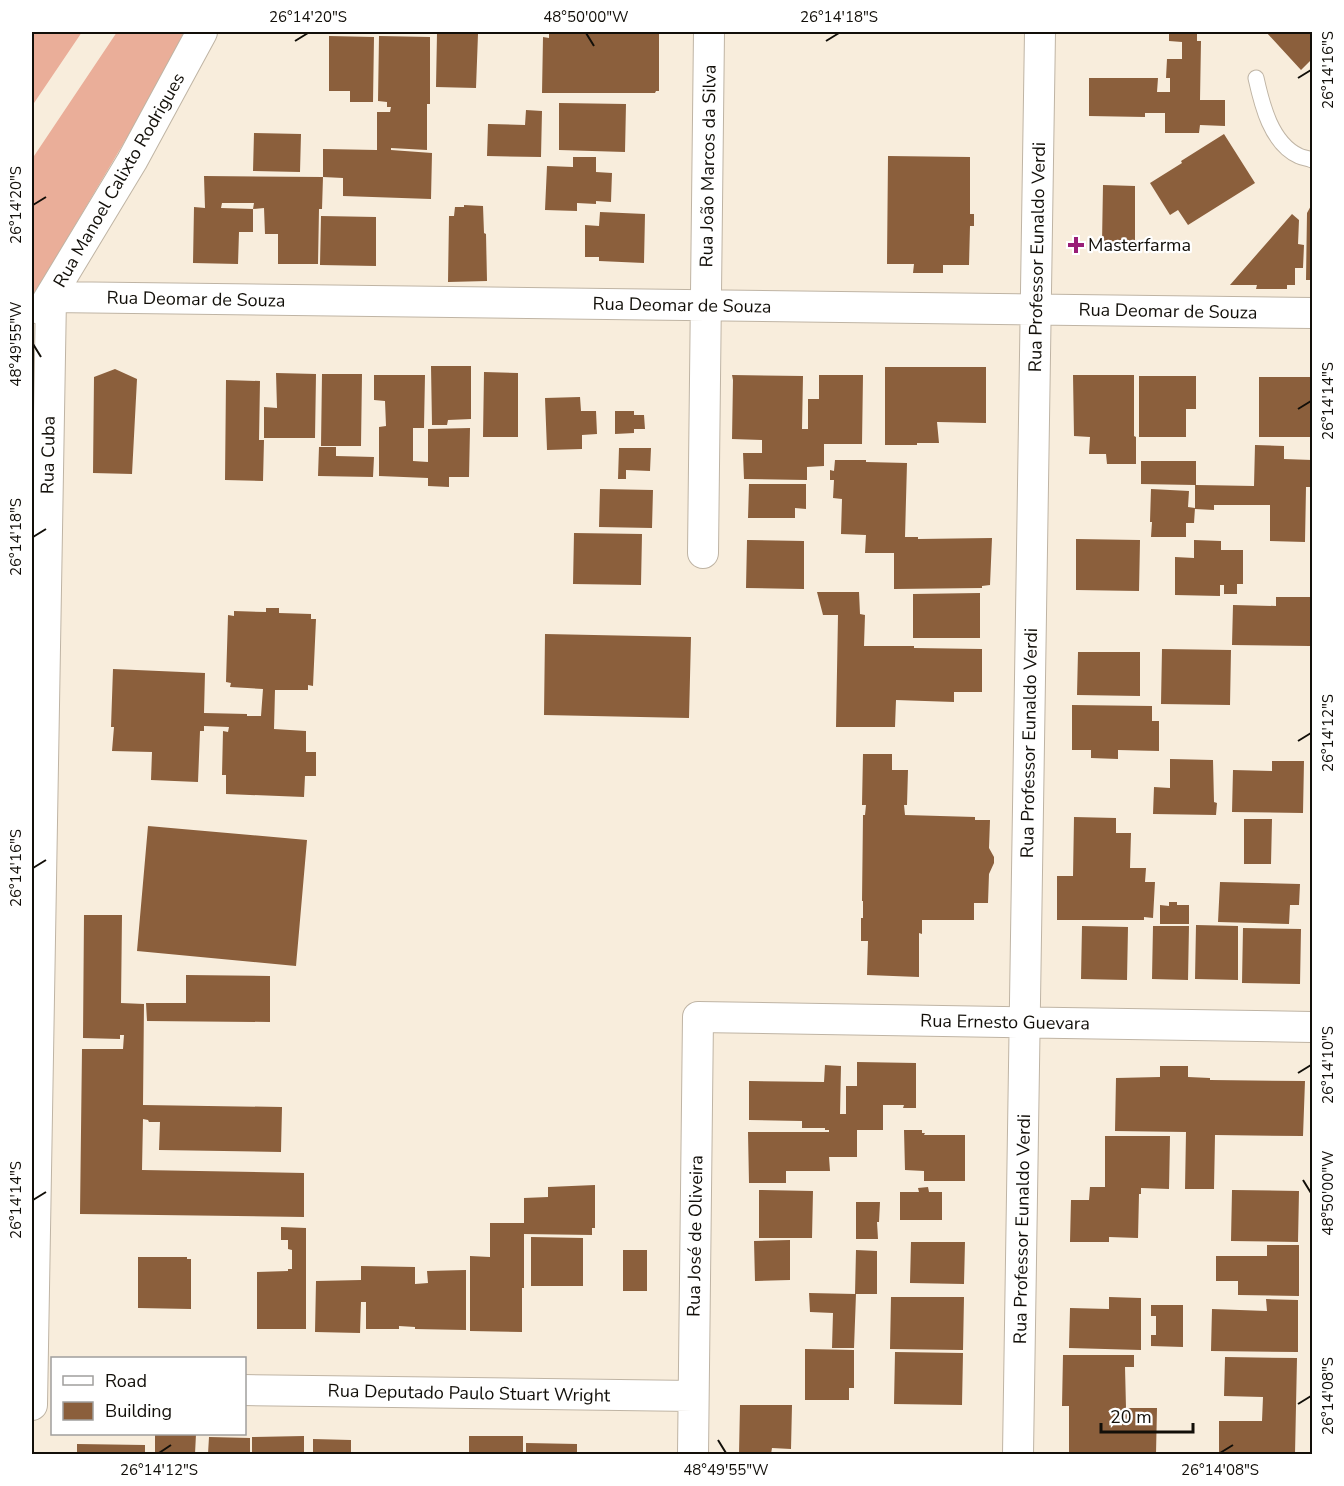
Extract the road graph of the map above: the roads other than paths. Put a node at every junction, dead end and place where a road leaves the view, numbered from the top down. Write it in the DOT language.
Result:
graph roads {
  1 [pos="202,32"];
  2 [pos="709,32"];
  3 [pos="1040,32"];
  4 [pos="1256,78"];
  5 [pos="1312,160"];
  6 [pos="51,297"];
  7 [pos="706,305"];
  8 [pos="1036,309"];
  9 [pos="1312,313"];
  10 [pos="32,327"];
  11 [pos="703,553"];
  12 [pos="698,1017"];
  13 [pos="1025,1023"];
  14 [pos="1312,1028"];
  15 [pos="32,1387"];
  16 [pos="51,1387"];
  17 [pos="246,1390"];
  18 [pos="693,1396"];
  19 [pos="32,1405"];
  20 [pos="693,1455"];
  21 [pos="1018,1455"];
  1 -- 6 [label="street, Rua Manoel Calixto Rodrigues"];
  2 -- 7 [label="street, Rua João Marcos da Silva"];
  3 -- 8 [label="street, Rua Professor Eunaldo Verdi"];
  4 -- 5 [label="lane"];
  6 -- 7 [label="street, Rua Deomar de Souza"];
  6 -- 10 [label="street, Rua Manoel Calixto Rodrigues"];
  6 -- 15 [label="street, Rua Cuba"];
  7 -- 8 [label="street, Rua Deomar de Souza"];
  7 -- 11 [label="street, Rua João Marcos da Silva"];
  8 -- 9 [label="street, Rua Deomar de Souza"];
  8 -- 13 [label="street, Rua Professor Eunaldo Verdi"];
  12 -- 13 [label="street, Rua Ernesto Guevara"];
  12 -- 18 [label="street, Rua José de Oliveira"];
  13 -- 14 [label="street, Rua Ernesto Guevara"];
  13 -- 21 [label="street, Rua Professor Eunaldo Verdi"];
  15 -- 16 [label="street"];
  15 -- 19 [label="street, Rua Cuba"];
  17 -- 18 [label="street, Rua Deputado Paulo Stuart Wright"];
  18 -- 20 [label="street, Rua José de Oliveira"];
}
